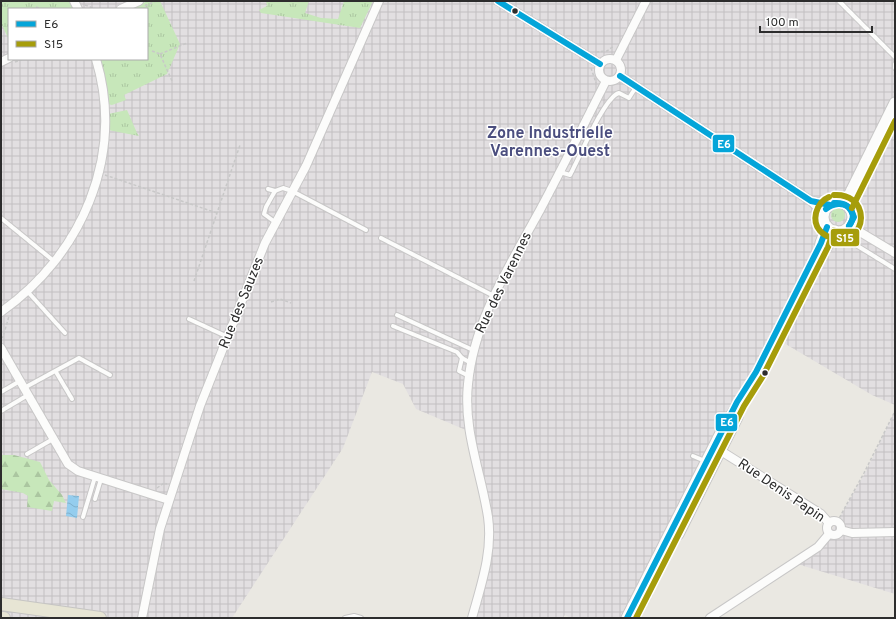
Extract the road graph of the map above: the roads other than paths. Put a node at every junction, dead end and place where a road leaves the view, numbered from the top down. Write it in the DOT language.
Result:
graph roads {
  1 [pos="74,1"];
  2 [pos="379,1"];
  3 [pos="498,1"];
  4 [pos="646,1"];
  5 [pos="839,1"];
  6 [pos="141,4"];
  7 [pos="80,7"];
  8 [pos="125,8"];
  9 [pos="895,57"];
  10 [pos="96,60"];
  11 [pos="616,60"];
  12 [pos="600,64"];
  13 [pos="895,64"];
  14 [pos="895,68"];
  15 [pos="620,76"];
  16 [pos="606,81"];
  17 [pos="636,87"];
  18 [pos="596,100"];
  19 [pos="895,103"];
  20 [pos="602,110"];
  21 [pos="895,112"];
  22 [pos="560,172"];
  23 [pos="853,188"];
  24 [pos="268,189"];
  25 [pos="276,191"];
  26 [pos="292,191"];
  27 [pos="845,204"];
  28 [pos="827,209"];
  29 [pos="1,218"];
  30 [pos="275,222"];
  31 [pos="850,226"];
  32 [pos="831,229"];
  33 [pos="366,230"];
  34 [pos="380,238"];
  35 [pos="843,241"];
  36 [pos="821,243"];
  37 [pos="895,253"];
  38 [pos="55,263"];
  39 [pos="895,268"];
  40 [pos="28,292"];
  41 [pos="494,296"];
  42 [pos="1,312"];
  43 [pos="397,316"];
  44 [pos="189,319"];
  45 [pos="392,326"];
  46 [pos="65,334"];
  47 [pos="228,337"];
  48 [pos="1,348"];
  49 [pos="473,350"];
  50 [pos="462,358"];
  51 [pos="470,363"];
  52 [pos="56,372"];
  53 [pos="110,375"];
  54 [pos="469,376"];
  55 [pos="24,388"];
  56 [pos="1,392"];
  57 [pos="72,399"];
  58 [pos="740,404"];
  59 [pos="1,411"];
  60 [pos="724,427"];
  61 [pos="53,439"];
  62 [pos="27,454"];
  63 [pos="712,455"];
  64 [pos="693,456"];
  65 [pos="98,477"];
  66 [pos="699,495"];
  67 [pos="95,499"];
  68 [pos="168,500"];
  69 [pos="83,517"];
  70 [pos="829,523"];
  71 [pos="839,526"];
  72 [pos="895,532"];
  73 [pos="829,534"];
  74 [pos="1,604"];
  75 [pos="100,618"];
  76 [pos="142,618"];
  77 [pos="345,618"];
  78 [pos="361,618"];
  79 [pos="472,618"];
  80 [pos="627,618"];
  81 [pos="635,618"];
  82 [pos="710,618"];
  1 -- 7 [label="street"];
  2 -- 26 [label="street, Rue des Sauzes"];
  3 -- 12 [label="street"];
  4 -- 11 [label="street"];
  5 -- 9 [label="lane"];
  6 -- 8 [label="street"];
  10 -- 38 [label="street"];
  11 -- 12 [label="street"];
  11 -- 15 [label="street"];
  12 -- 16 [label="street"];
  13 -- 14 [label="lane"];
  15 -- 16 [label="street"];
  15 -- 17 [label="street"];
  16 -- 18 [label="street, Rue des Varennes"];
  17 -- 20 [label="lane"];
  17 -- 28 [label="street"];
  18 -- 20 [label="lane"];
  18 -- 22 [label="street, Rue des Varennes"];
  19 -- 23 [label="main road"];
  20 -- 22 [label="lane"];
  21 -- 23 [label="lane"];
  22 -- 41 [label="street, Rue des Varennes"];
  23 -- 27 [label="main road"];
  24 -- 25 [label="lane"];
  25 -- 26 [label="lane"];
  25 -- 30 [label="lane"];
  26 -- 30 [label="street, Rue des Sauzes"];
  26 -- 33 [label="lane"];
  27 -- 28 [label="main road"];
  27 -- 31 [label="main road"];
  28 -- 32 [label="main road"];
  29 -- 38 [label="lane"];
  30 -- 47 [label="street, Rue des Sauzes"];
  31 -- 32 [label="main road"];
  31 -- 37 [label="street"];
  32 -- 36 [label="main road"];
  32 -- 63 [label="main road"];
  34 -- 41 [label="lane"];
  35 -- 39 [label="lane"];
  36 -- 58 [label="main road"];
  36 -- 60 [label="lane"];
  38 -- 40 [label="street"];
  40 -- 42 [label="street"];
  40 -- 46 [label="lane"];
  41 -- 49 [label="street, Rue des Varennes"];
  43 -- 49 [label="lane"];
  44 -- 47 [label="lane"];
  45 -- 50 [label="lane"];
  47 -- 68 [label="street, Rue des Sauzes"];
  48 -- 55 [label="street"];
  49 -- 51 [label="street, Rue des Varennes"];
  50 -- 51 [label="lane"];
  50 -- 54 [label="lane"];
  51 -- 54 [label="street, Rue des Varennes"];
  52 -- 53 [label="lane"];
  52 -- 55 [label="lane"];
  52 -- 57 [label="lane"];
  54 -- 79 [label="street, Rue des Varennes"];
  55 -- 56 [label="lane"];
  55 -- 59 [label="lane"];
  55 -- 61 [label="street"];
  58 -- 60 [label="main road"];
  58 -- 63 [label="street"];
  60 -- 63 [label="main road"];
  61 -- 62 [label="lane"];
  61 -- 65 [label="street"];
  63 -- 64 [label="lane"];
  63 -- 66 [label="main road"];
  63 -- 66 [label="lane"];
  63 -- 70 [label="street, Rue Denis Papin"];
  63 -- 80 [label="main road"];
  65 -- 67 [label="lane"];
  65 -- 68 [label="street"];
  65 -- 69 [label="lane"];
  66 -- 81 [label="main road"];
  68 -- 76 [label="street, Rue des Sauzes"];
  70 -- 71 [label="street"];
  70 -- 73 [label="street"];
  71 -- 72 [label="street, Rue Denis Papin"];
  71 -- 73 [label="street"];
  73 -- 82 [label="street"];
  74 -- 75 [label="main road"];
  77 -- 78 [label="lane"];
}
